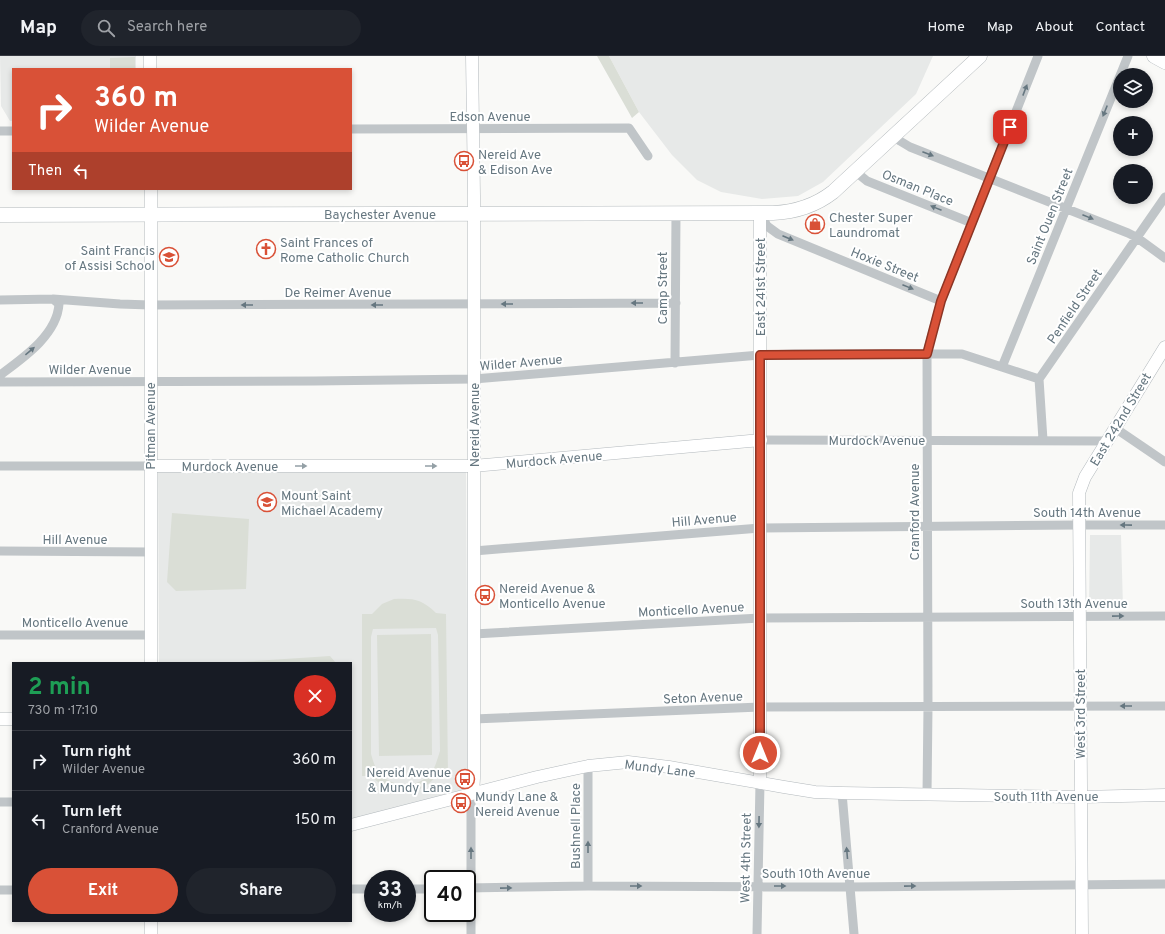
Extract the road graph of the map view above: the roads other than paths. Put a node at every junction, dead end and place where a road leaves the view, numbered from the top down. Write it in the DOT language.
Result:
graph roads {
  1 [pos="150,56"];
  2 [pos="472,56"];
  3 [pos="980,56"];
  4 [pos="1038,56"];
  5 [pos="1128,56"];
  6 [pos="1154,56"];
  7 [pos="1165,62"];
  8 [pos="150,68"];
  9 [pos="352,129"];
  10 [pos="472,129"];
  11 [pos="0,131"];
  12 [pos="12,131"];
  13 [pos="894,136"];
  14 [pos="648,156"];
  15 [pos="856,172"];
  16 [pos="990,178"];
  17 [pos="151,190"];
  18 [pos="1165,197"];
  19 [pos="1066,208"];
  20 [pos="676,213"];
  21 [pos="760,213"];
  22 [pos="151,214"];
  23 [pos="474,214"];
  24 [pos="0,215"];
  25 [pos="972,223"];
  26 [pos="1136,237"];
  27 [pos="1165,258"];
  28 [pos="53,299"];
  29 [pos="0,300"];
  30 [pos="941,301"];
  31 [pos="676,303"];
  32 [pos="474,304"];
  33 [pos="150,305"];
  34 [pos="927,354"];
  35 [pos="1163,354"];
  36 [pos="760,355"];
  37 [pos="675,362"];
  38 [pos="1002,367"];
  39 [pos="0,375"];
  40 [pos="1039,379"];
  41 [pos="474,380"];
  42 [pos="0,382"];
  43 [pos="150,382"];
  44 [pos="1115,428"];
  45 [pos="761,440"];
  46 [pos="927,440"];
  47 [pos="1043,440"];
  48 [pos="1107,440"];
  49 [pos="1165,462"];
  50 [pos="0,466"];
  51 [pos="150,466"];
  52 [pos="473,466"];
  53 [pos="1079,493"];
  54 [pos="1078,525"];
  55 [pos="1165,525"];
  56 [pos="1009,526"];
  57 [pos="928,527"];
  58 [pos="760,528"];
  59 [pos="0,551"];
  60 [pos="474,551"];
  61 [pos="150,552"];
  62 [pos="983,616"];
  63 [pos="1165,616"];
  64 [pos="928,617"];
  65 [pos="1079,617"];
  66 [pos="760,618"];
  67 [pos="474,634"];
  68 [pos="0,635"];
  69 [pos="151,635"];
  70 [pos="151,662"];
  71 [pos="1080,706"];
  72 [pos="1165,706"];
  73 [pos="760,707"];
  74 [pos="928,707"];
  75 [pos="0,719"];
  76 [pos="12,719"];
  77 [pos="474,719"];
  78 [pos="588,766"];
  79 [pos="760,783"];
  80 [pos="473,793"];
  81 [pos="842,793"];
  82 [pos="927,795"];
  83 [pos="1165,795"];
  84 [pos="1080,797"];
  85 [pos="0,802"];
  86 [pos="12,802"];
  87 [pos="352,825"];
  88 [pos="469,870"];
  89 [pos="1082,884"];
  90 [pos="1165,884"];
  91 [pos="588,886"];
  92 [pos="758,886"];
  93 [pos="850,887"];
  94 [pos="476,888"];
  95 [pos="352,889"];
  96 [pos="364,889"];
  97 [pos="0,890"];
  98 [pos="12,890"];
  99 [pos="151,922"];
  100 [pos="471,922"];
  101 [pos="151,934"];
  102 [pos="472,934"];
  103 [pos="757,934"];
  104 [pos="854,934"];
  105 [pos="1082,934"];
  1 -- 8 [label="street"];
  2 -- 10 [label="street, Nereid Avenue"];
  3 -- 13 [label="main road"];
  16 -- 4 [label="street, Cranford Avenue, one-way"];
  5 -- 19 [label="street, Saint Ouen Street, one-way"];
  6 -- 7 [label="main road"];
  9 -- 10 [label="street, Edson Avenue"];
  10 -- 14 [label="street, Edson Avenue"];
  10 -- 23 [label="street, Nereid Avenue"];
  11 -- 12 [label="street"];
  13 -- 15 [label="main road"];
  13 -- 16 [label="street, one-way"];
  15 -- 21 [label="main road"];
  25 -- 15 [label="street, Osman Place, one-way"];
  16 -- 19 [label="street"];
  16 -- 25 [label="street, Cranford Avenue"];
  17 -- 22 [label="street, Pitman Avenue"];
  18 -- 26 [label="street, Penfield Street"];
  19 -- 26 [label="street, one-way"];
  19 -- 38 [label="street, Saint Ouen Street"];
  20 -- 21 [label="main road, Baychester Avenue"];
  20 -- 23 [label="main road, Baychester Avenue"];
  20 -- 31 [label="street, Camp Street"];
  21 -- 30 [label="street, Hoxie Street, one-way"];
  21 -- 36 [label="street, East 241st Street"];
  22 -- 23 [label="main road, Baychester Avenue"];
  22 -- 24 [label="main road, Baychester Avenue"];
  22 -- 33 [label="street, Pitman Avenue"];
  23 -- 32 [label="street, Nereid Avenue"];
  25 -- 30 [label="street, Cranford Avenue"];
  26 -- 27 [label="street"];
  26 -- 40 [label="street, Penfield Street"];
  28 -- 29 [label="street, De Reimer Avenue"];
  28 -- 33 [label="street, De Reimer Avenue"];
  39 -- 28 [label="street, one-way"];
  30 -- 34 [label="street, Cranford Avenue"];
  31 -- 32 [label="street, De Reimer Avenue, one-way"];
  31 -- 37 [label="street, Camp Street"];
  32 -- 33 [label="street, De Reimer Avenue, one-way"];
  32 -- 41 [label="street, Nereid Avenue"];
  33 -- 43 [label="street, Pitman Avenue"];
  34 -- 36 [label="street, Wilder Avenue"];
  34 -- 38 [label="street, Wilder Avenue"];
  34 -- 46 [label="street, Cranford Avenue"];
  35 -- 44 [label="street, East 242nd Street"];
  36 -- 37 [label="street, Wilder Avenue"];
  36 -- 45 [label="street, East 241st Street"];
  37 -- 41 [label="street, Wilder Avenue"];
  38 -- 40 [label="street, Wilder Avenue"];
  40 -- 47 [label="street"];
  41 -- 43 [label="street, Wilder Avenue"];
  41 -- 52 [label="street, Nereid Avenue"];
  42 -- 43 [label="street, Wilder Avenue"];
  43 -- 51 [label="street, Pitman Avenue"];
  44 -- 48 [label="street, East 242nd Street"];
  44 -- 49 [label="street"];
  45 -- 46 [label="street, Murdock Avenue"];
  45 -- 52 [label="street, Murdock Avenue"];
  45 -- 58 [label="street, East 241st Street"];
  46 -- 47 [label="street, Murdock Avenue"];
  46 -- 57 [label="street, Cranford Avenue"];
  47 -- 48 [label="street, Murdock Avenue"];
  48 -- 53 [label="street, East 242nd Street"];
  50 -- 51 [label="street, Murdock Avenue"];
  51 -- 52 [label="street, Murdock Avenue, one-way"];
  51 -- 61 [label="street, Pitman Avenue"];
  52 -- 60 [label="street, Nereid Avenue"];
  53 -- 54 [label="street, West 3rd Street"];
  55 -- 54 [label="street, South 14th Avenue, one-way"];
  54 -- 56 [label="street, South 14th Avenue"];
  54 -- 65 [label="street, West 3rd Street"];
  56 -- 57 [label="street, Hill Avenue"];
  57 -- 58 [label="street, Hill Avenue"];
  57 -- 64 [label="street, Cranford Avenue"];
  58 -- 60 [label="street, Hill Avenue"];
  58 -- 66 [label="street, East 241st Street"];
  59 -- 61 [label="street, Hill Avenue"];
  60 -- 67 [label="street, Nereid Avenue"];
  61 -- 69 [label="street, Pitman Avenue"];
  62 -- 64 [label="street, Monticello Avenue"];
  62 -- 65 [label="street, South 13th Avenue"];
  65 -- 63 [label="street, South 13th Avenue, one-way"];
  64 -- 66 [label="street, Monticello Avenue"];
  64 -- 74 [label="street, Cranford Avenue"];
  65 -- 71 [label="street, West 3rd Street"];
  66 -- 67 [label="street, Monticello Avenue"];
  66 -- 73 [label="street, East 241st Street"];
  67 -- 77 [label="street, Nereid Avenue"];
  68 -- 69 [label="street, Monticello Avenue"];
  69 -- 70 [label="street, Pitman Avenue"];
  72 -- 71 [label="street, Seton Avenue, one-way"];
  71 -- 74 [label="street, Seton Avenue"];
  71 -- 84 [label="street, West 3rd Street"];
  73 -- 74 [label="street, Seton Avenue"];
  73 -- 77 [label="street, Seton Avenue"];
  73 -- 79 [label="street, East 241st Street"];
  74 -- 82 [label="street, Cranford Avenue"];
  75 -- 76 [label="street"];
  77 -- 80 [label="street, Nereid Avenue"];
  78 -- 79 [label="street, Mundy Lane"];
  78 -- 80 [label="street, Mundy Lane"];
  91 -- 78 [label="street, Bushnell Place, one-way"];
  79 -- 81 [label="street, Mundy Lane"];
  79 -- 92 [label="street, West 4th Street, one-way"];
  80 -- 87 [label="street, Mundy Lane"];
  88 -- 80 [label="street, one-way"];
  81 -- 82 [label="street, Mundy Lane"];
  93 -- 81 [label="street, one-way"];
  82 -- 84 [label="street, South 11th Avenue"];
  83 -- 84 [label="street, South 11th Avenue"];
  84 -- 89 [label="street, West 3rd Street"];
  85 -- 86 [label="street"];
  89 -- 90 [label="street, South 10th Avenue"];
  93 -- 89 [label="street, South 10th Avenue, one-way"];
  89 -- 105 [label="street, West 3rd Street"];
  91 -- 92 [label="street, South 10th Avenue, one-way"];
  94 -- 91 [label="street, South 10th Avenue, one-way"];
  92 -- 93 [label="street, South 10th Avenue, one-way"];
  92 -- 103 [label="street, West 4th Street"];
  93 -- 104 [label="street"];
  95 -- 96 [label="street"];
  97 -- 98 [label="street"];
  99 -- 101 [label="street"];
  100 -- 102 [label="street"];
}
